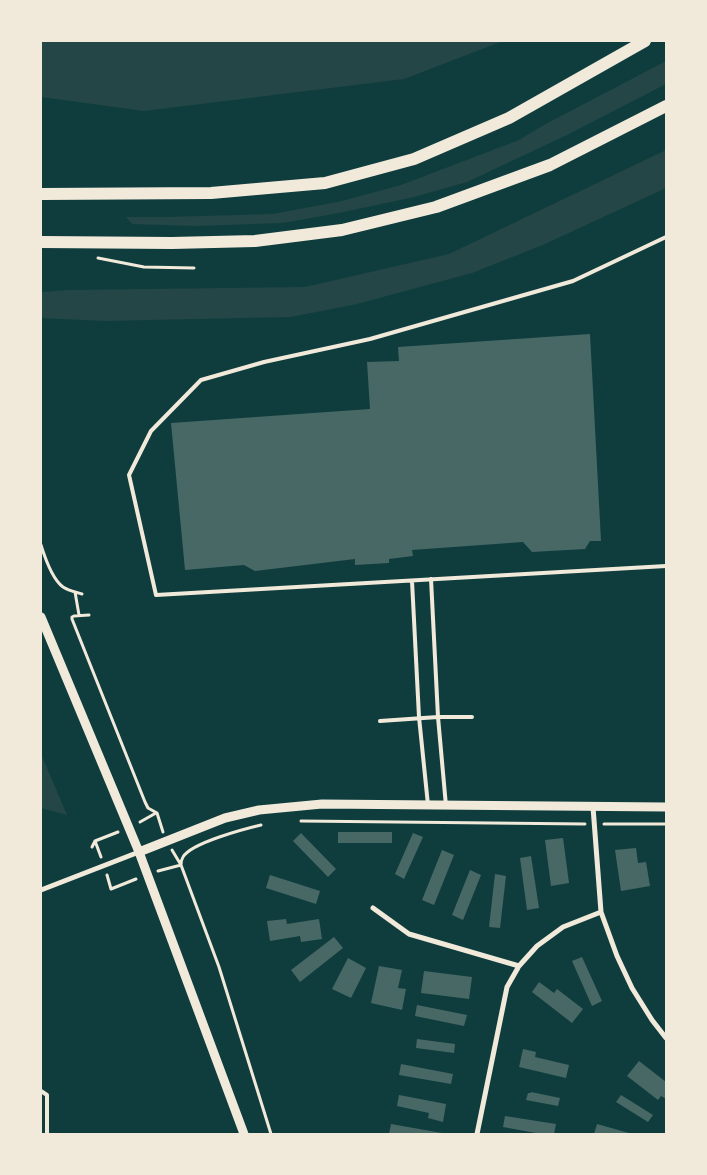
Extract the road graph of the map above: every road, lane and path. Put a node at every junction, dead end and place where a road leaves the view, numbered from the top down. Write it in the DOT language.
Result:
graph roads {
  1 [pos="646,41"];
  2 [pos="666,106"];
  3 [pos="41,194"];
  4 [pos="666,237"];
  5 [pos="41,242"];
  6 [pos="94,258"];
  7 [pos="194,268"];
  8 [pos="41,544"];
  9 [pos="666,566"];
  10 [pos="431,579"];
  11 [pos="412,580"];
  12 [pos="75,592"];
  13 [pos="82,594"];
  14 [pos="89,615"];
  15 [pos="79,616"];
  16 [pos="41,617"];
  17 [pos="438,716"];
  18 [pos="419,717"];
  19 [pos="472,717"];
  20 [pos="380,721"];
  21 [pos="428,805"];
  22 [pos="446,806"];
  23 [pos="593,807"];
  24 [pos="666,807"];
  25 [pos="156,813"];
  26 [pos="298,821"];
  27 [pos="268,823"];
  28 [pos="575,824"];
  29 [pos="617,824"];
  30 [pos="666,824"];
  31 [pos="139,852"];
  32 [pos="41,890"];
  33 [pos="373,908"];
  34 [pos="601,912"];
  35 [pos="519,966"];
  36 [pos="666,1038"];
  37 [pos="41,1092"];
  38 [pos="47,1134"];
  39 [pos="244,1134"];
  40 [pos="271,1134"];
  41 [pos="477,1134"];
  1 -- 3 [label="highway"];
  2 -- 5 [label="highway"];
  4 -- 11 [label="lane"];
  6 -- 7 [label="path"];
  8 -- 12 [label="path"];
  9 -- 10 [label="lane"];
  10 -- 11 [label="lane"];
  10 -- 17 [label="lane"];
  11 -- 18 [label="lane"];
  12 -- 13 [label="path"];
  12 -- 15 [label="path"];
  14 -- 15 [label="path"];
  15 -- 25 [label="path"];
  16 -- 31 [label="street"];
  17 -- 18 [label="lane"];
  17 -- 19 [label="lane"];
  17 -- 22 [label="lane"];
  18 -- 20 [label="lane"];
  18 -- 21 [label="lane"];
  21 -- 22 [label="street"];
  21 -- 31 [label="street"];
  22 -- 23 [label="street"];
  23 -- 24 [label="street"];
  23 -- 34 [label="street"];
  26 -- 28 [label="path"];
  27 -- 40 [label="path"];
  29 -- 30 [label="path"];
  31 -- 32 [label="street"];
  31 -- 39 [label="street"];
  33 -- 35 [label="street"];
  34 -- 35 [label="street"];
  34 -- 36 [label="street"];
  35 -- 41 [label="street"];
  37 -- 38 [label="lane"];
}
